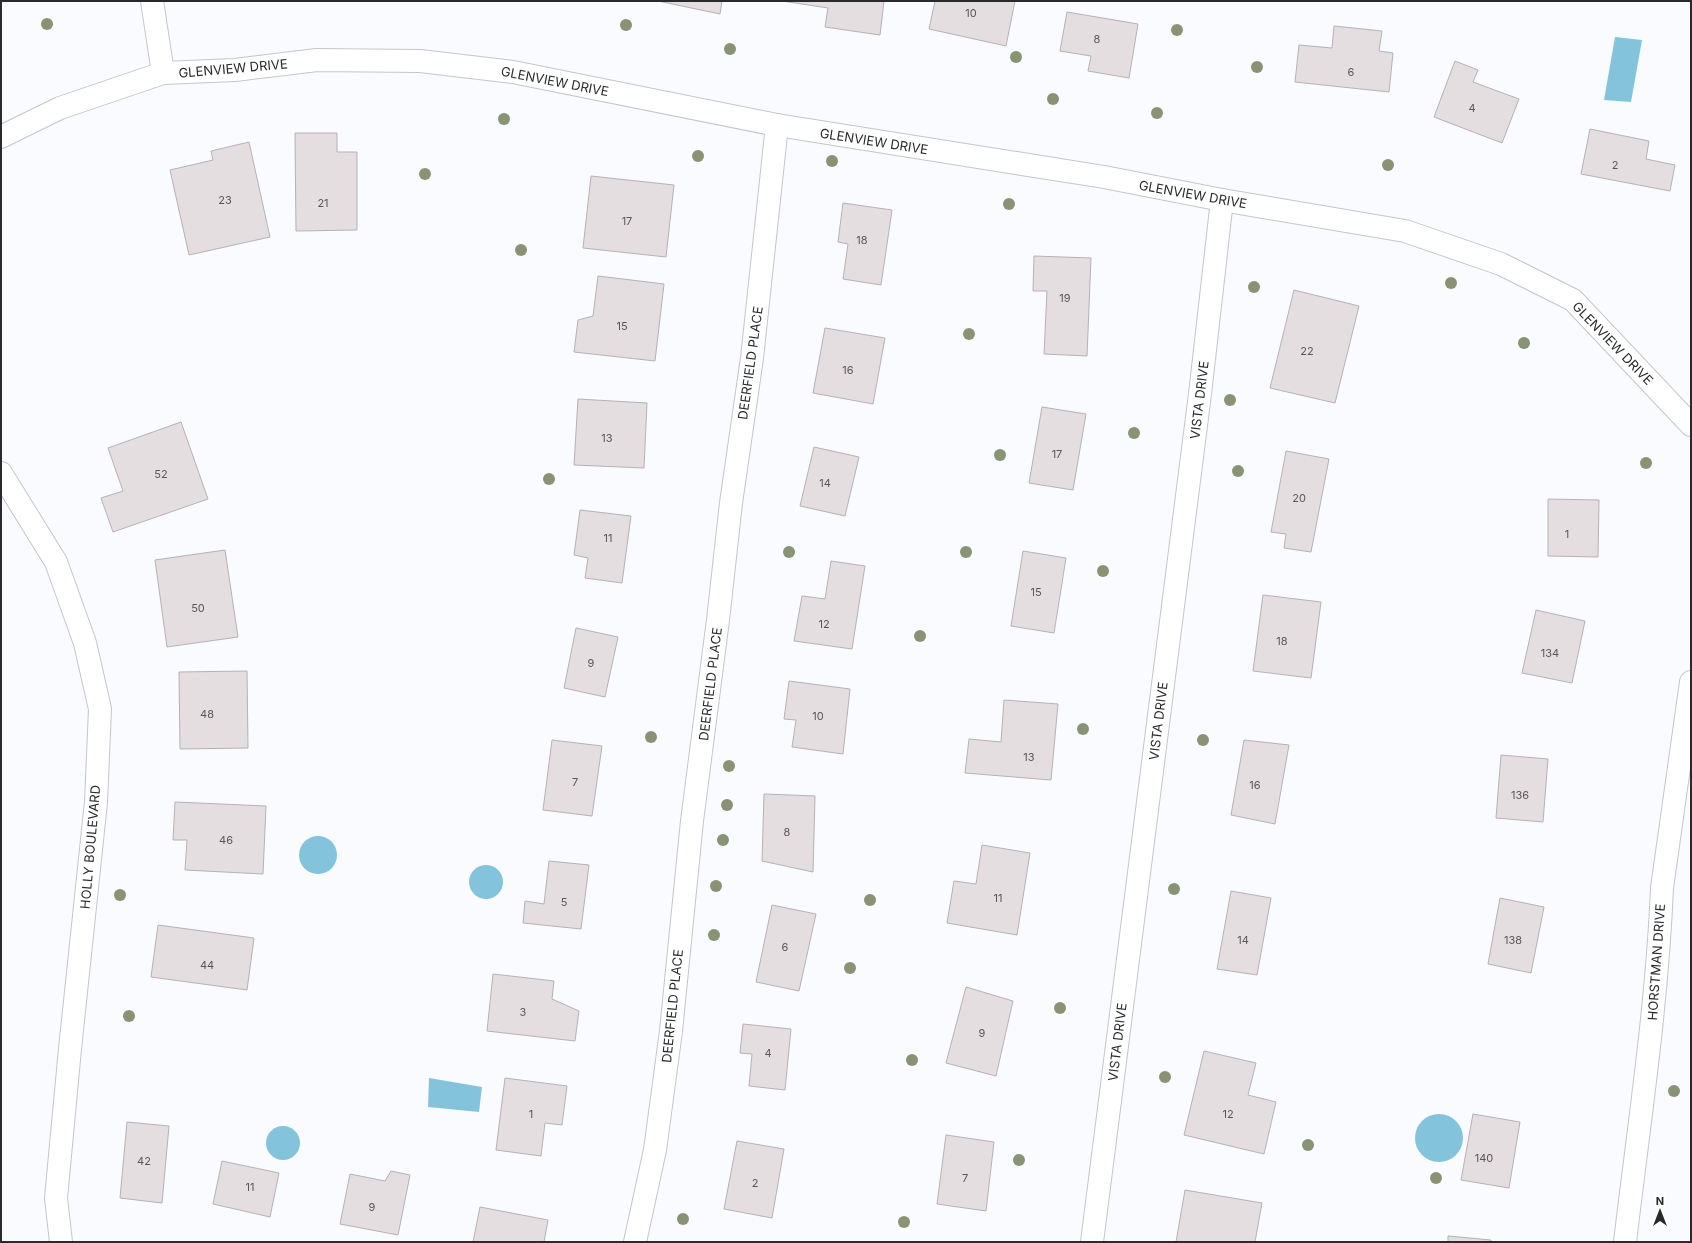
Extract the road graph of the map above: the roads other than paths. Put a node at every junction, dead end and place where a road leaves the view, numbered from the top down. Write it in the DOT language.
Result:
graph roads {
  1 [pos="152,1"];
  2 [pos="163,73"];
  3 [pos="777,125"];
  4 [pos="1,137"];
  5 [pos="1222,200"];
  6 [pos="1691,425"];
  7 [pos="1,473"];
  8 [pos="1691,682"];
  9 [pos="61,1242"];
  10 [pos="635,1242"];
  11 [pos="1092,1242"];
  12 [pos="1625,1242"];
  1 -- 2 [label="street"];
  2 -- 3 [label="street, GLENVIEW DRIVE"];
  2 -- 4 [label="street, GLENVIEW DRIVE"];
  3 -- 5 [label="street, GLENVIEW DRIVE"];
  3 -- 10 [label="street, DEERFIELD PLACE"];
  5 -- 6 [label="street, GLENVIEW DRIVE"];
  5 -- 11 [label="street, VISTA DRIVE"];
  7 -- 9 [label="street, HOLLY BOULEVARD"];
  8 -- 12 [label="street, HORSTMAN DRIVE"];
}
